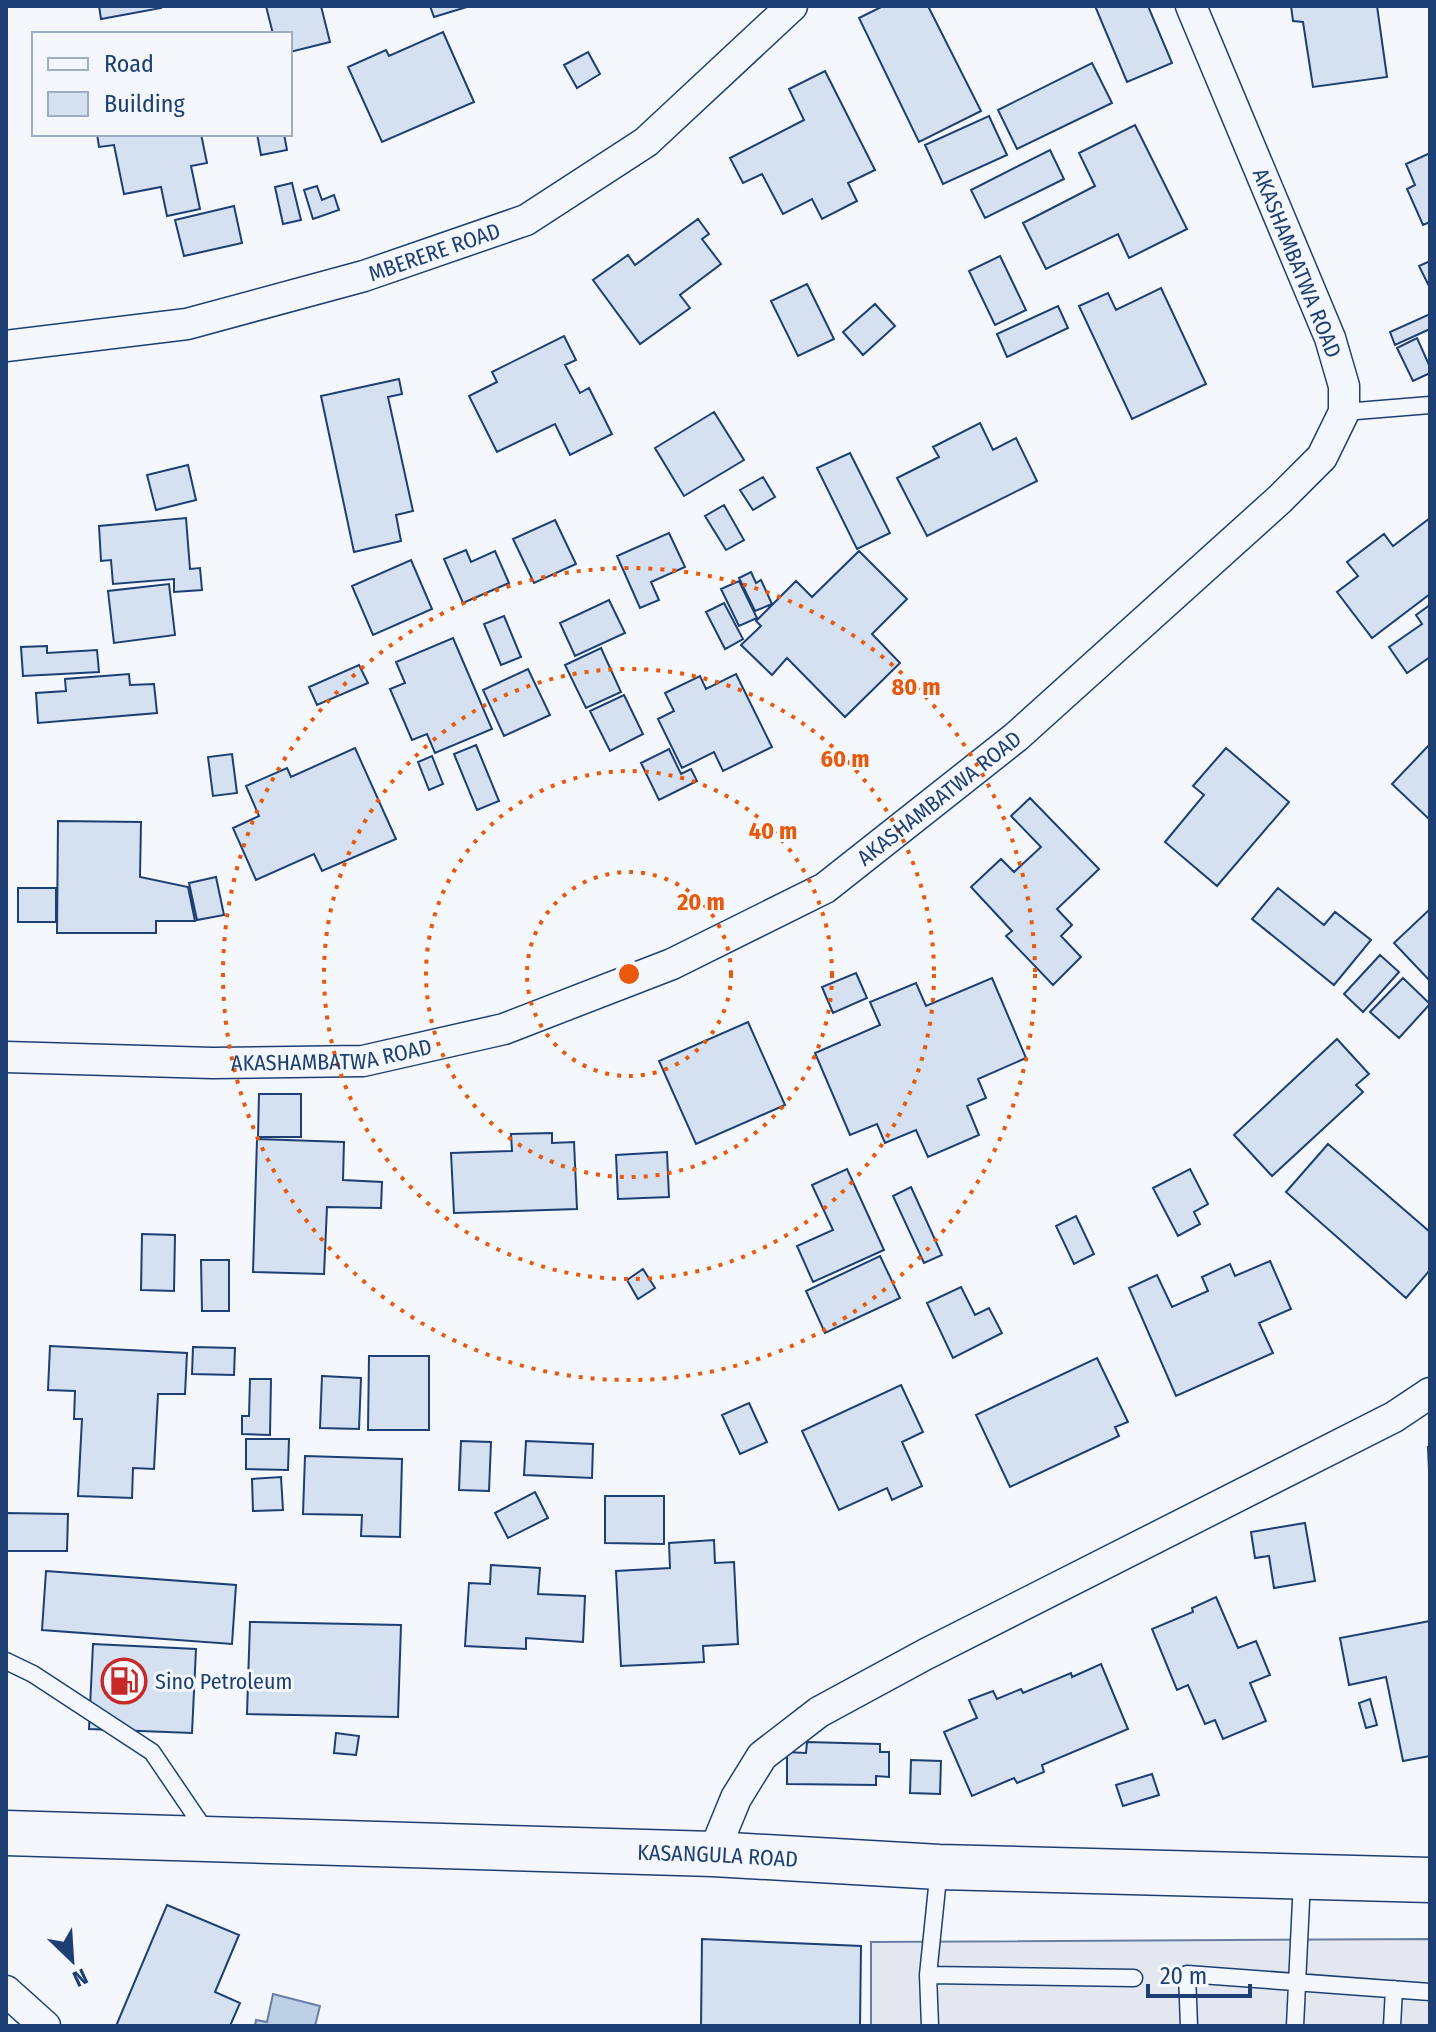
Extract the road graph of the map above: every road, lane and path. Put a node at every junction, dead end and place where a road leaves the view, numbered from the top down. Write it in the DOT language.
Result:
graph roads {
  1 [pos="792,6"];
  2 [pos="1191,6"];
  3 [pos="6,346"];
  4 [pos="1430,405"];
  5 [pos="1344,412"];
  6 [pos="6,1057"];
  7 [pos="1430,1393"];
  8 [pos="6,1661"];
  9 [pos="6,1833"];
  10 [pos="211,1839"];
  11 [pos="713,1854"];
  12 [pos="939,1867"];
  13 [pos="1302,1878"];
  14 [pos="1430,1880"];
  15 [pos="928,1975"];
  16 [pos="1134,1978"];
  17 [pos="1297,1981"];
  18 [pos="1394,1989"];
  19 [pos="1430,1992"];
  20 [pos="8,1999"];
  21 [pos="45,2026"];
  22 [pos="930,2026"];
  23 [pos="1189,2026"];
  24 [pos="1295,2026"];
  25 [pos="1392,2026"];
  1 -- 3 [label="street, MBERERE ROAD"];
  2 -- 5 [label="street, AKASHAMBATWA ROAD"];
  4 -- 5 [label="lane"];
  5 -- 6 [label="street, AKASHAMBATWA ROAD"];
  7 -- 11 [label="street"];
  8 -- 10 [label="lane"];
  9 -- 10 [label="main road, KASANGULA ROAD"];
  10 -- 11 [label="main road, KASANGULA ROAD"];
  11 -- 12 [label="main road, KASANGULA ROAD"];
  12 -- 13 [label="main road, KASANGULA ROAD"];
  12 -- 15 [label="lane"];
  13 -- 14 [label="main road, KASANGULA ROAD"];
  13 -- 17 [label="lane"];
  15 -- 16 [label="lane"];
  15 -- 22 [label="lane"];
  17 -- 18 [label="lane"];
  17 -- 23 [label="lane"];
  17 -- 24 [label="lane"];
  18 -- 19 [label="lane"];
  18 -- 25 [label="lane"];
  20 -- 21 [label="street"];
}
